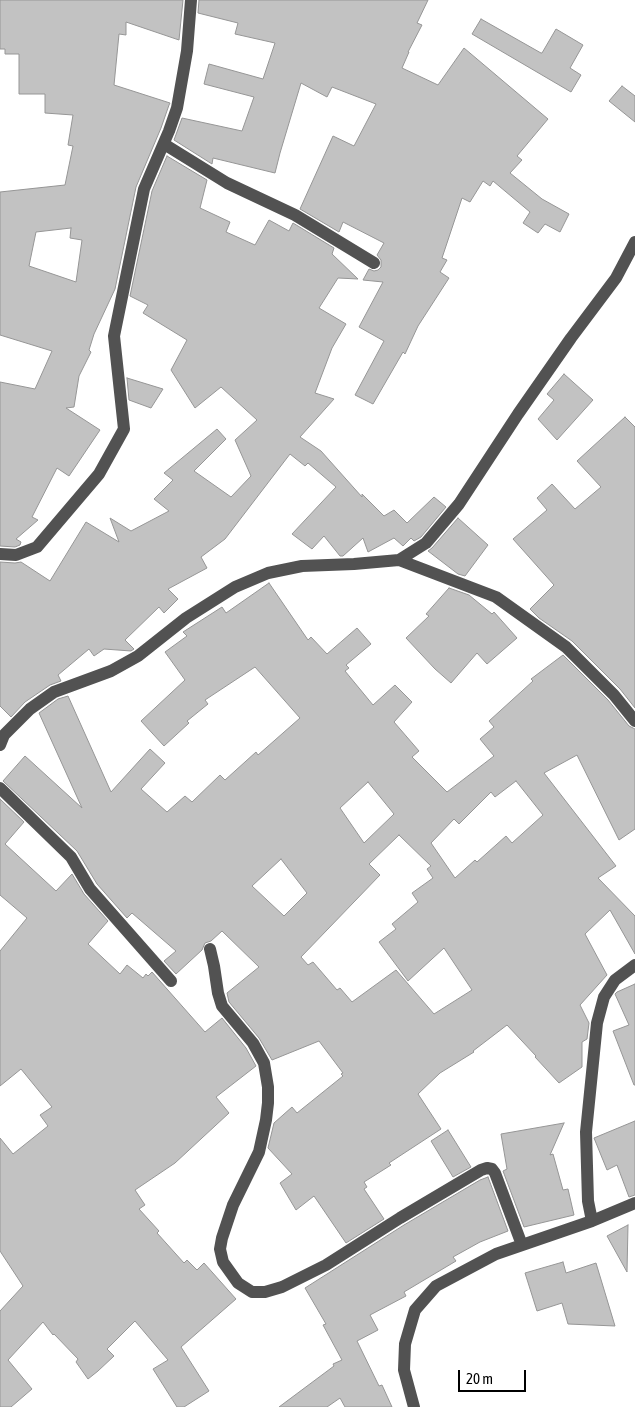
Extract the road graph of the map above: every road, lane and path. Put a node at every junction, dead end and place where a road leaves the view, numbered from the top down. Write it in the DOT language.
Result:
graph roads {
  1 [pos="191,0"];
  2 [pos="164,144"];
  3 [pos="635,242"];
  4 [pos="374,263"];
  5 [pos="0,554"];
  6 [pos="400,560"];
  7 [pos="635,722"];
  8 [pos="0,745"];
  9 [pos="0,788"];
  10 [pos="210,949"];
  11 [pos="635,965"];
  12 [pos="171,980"];
  13 [pos="635,1203"];
  14 [pos="592,1221"];
  15 [pos="522,1245"];
  16 [pos="414,1407"];
  1 -- 2 [label="street"];
  2 -- 4 [label="street"];
  2 -- 5 [label="street"];
  3 -- 6 [label="street"];
  6 -- 7 [label="street"];
  6 -- 8 [label="street"];
  9 -- 12 [label="street"];
  10 -- 15 [label="street"];
  11 -- 14 [label="street"];
  13 -- 14 [label="street"];
  14 -- 15 [label="street"];
  15 -- 16 [label="street"];
}
